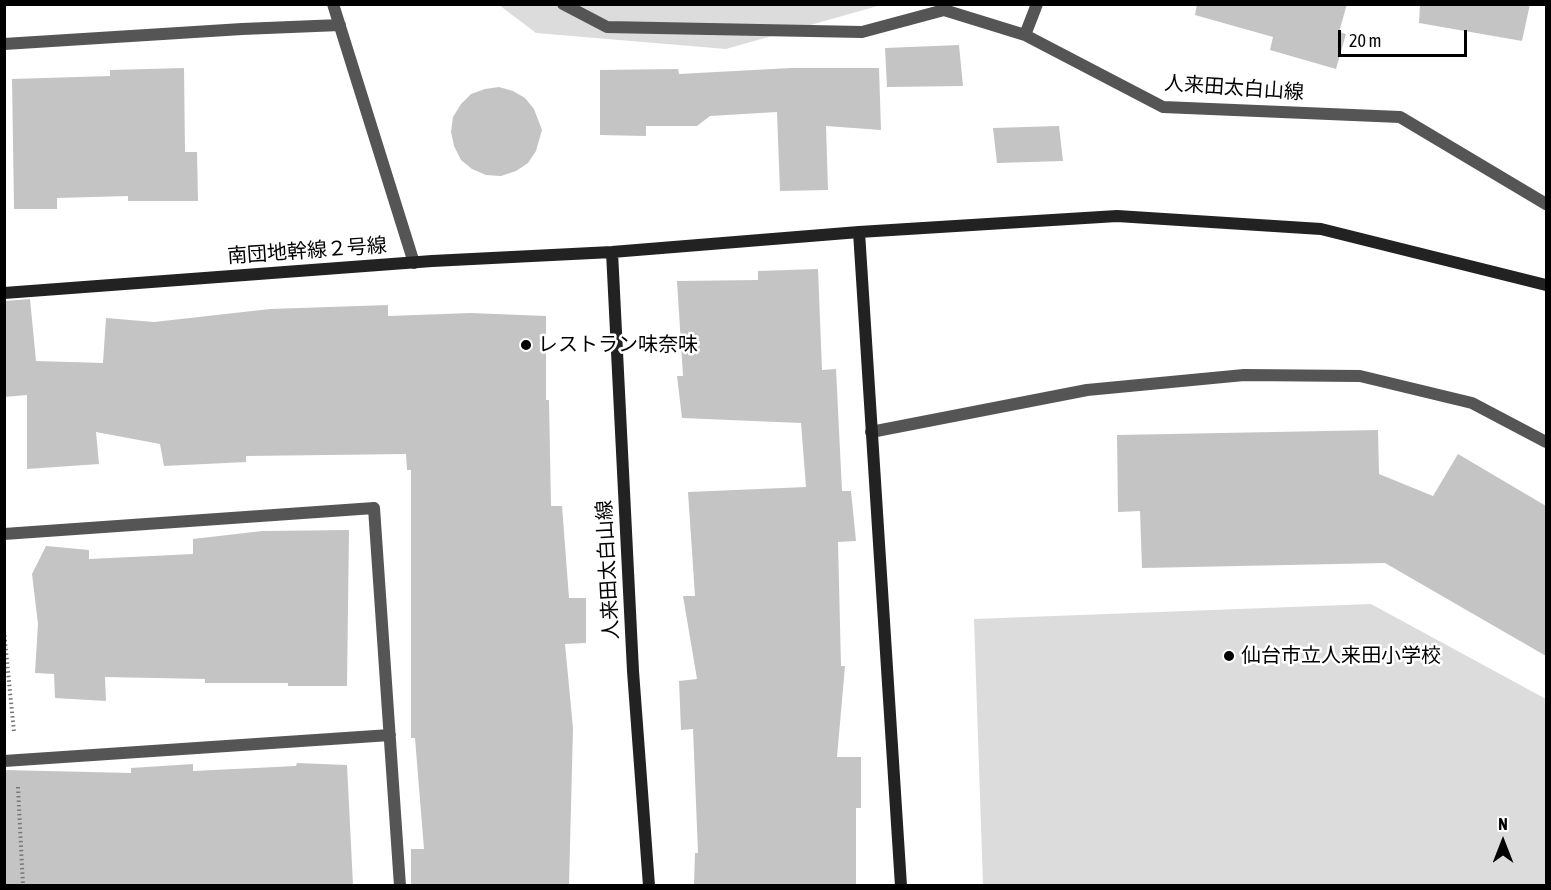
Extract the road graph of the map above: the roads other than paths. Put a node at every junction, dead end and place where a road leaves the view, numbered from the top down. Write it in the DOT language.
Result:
graph roads {
  1 [pos="333,4"];
  2 [pos="563,4"];
  3 [pos="1037,4"];
  4 [pos="340,25"];
  5 [pos="1025,35"];
  6 [pos="4,44"];
  7 [pos="1546,204"];
  8 [pos="859,232"];
  9 [pos="612,252"];
  10 [pos="414,263"];
  11 [pos="1546,285"];
  12 [pos="4,293"];
  13 [pos="871,432"];
  14 [pos="1546,442"];
  15 [pos="4,534"];
  16 [pos="390,735"];
  17 [pos="4,761"];
  18 [pos="400,885"];
  19 [pos="649,885"];
  20 [pos="901,885"];
  1 -- 4 [label="street"];
  2 -- 5 [label="street, 人来田太白山線"];
  3 -- 5 [label="street"];
  4 -- 6 [label="street"];
  4 -- 10 [label="street"];
  5 -- 7 [label="street, 人来田太白山線"];
  8 -- 9 [label="street, 南団地幹線２号線"];
  8 -- 11 [label="street, 南団地幹線２号線"];
  8 -- 13 [label="street"];
  9 -- 10 [label="street, 南団地幹線２号線"];
  9 -- 19 [label="street, 人来田太白山線"];
  10 -- 12 [label="street, 南団地幹線２号線"];
  13 -- 14 [label="street"];
  13 -- 20 [label="street"];
  15 -- 16 [label="street"];
  16 -- 17 [label="street"];
  16 -- 18 [label="street"];
}
